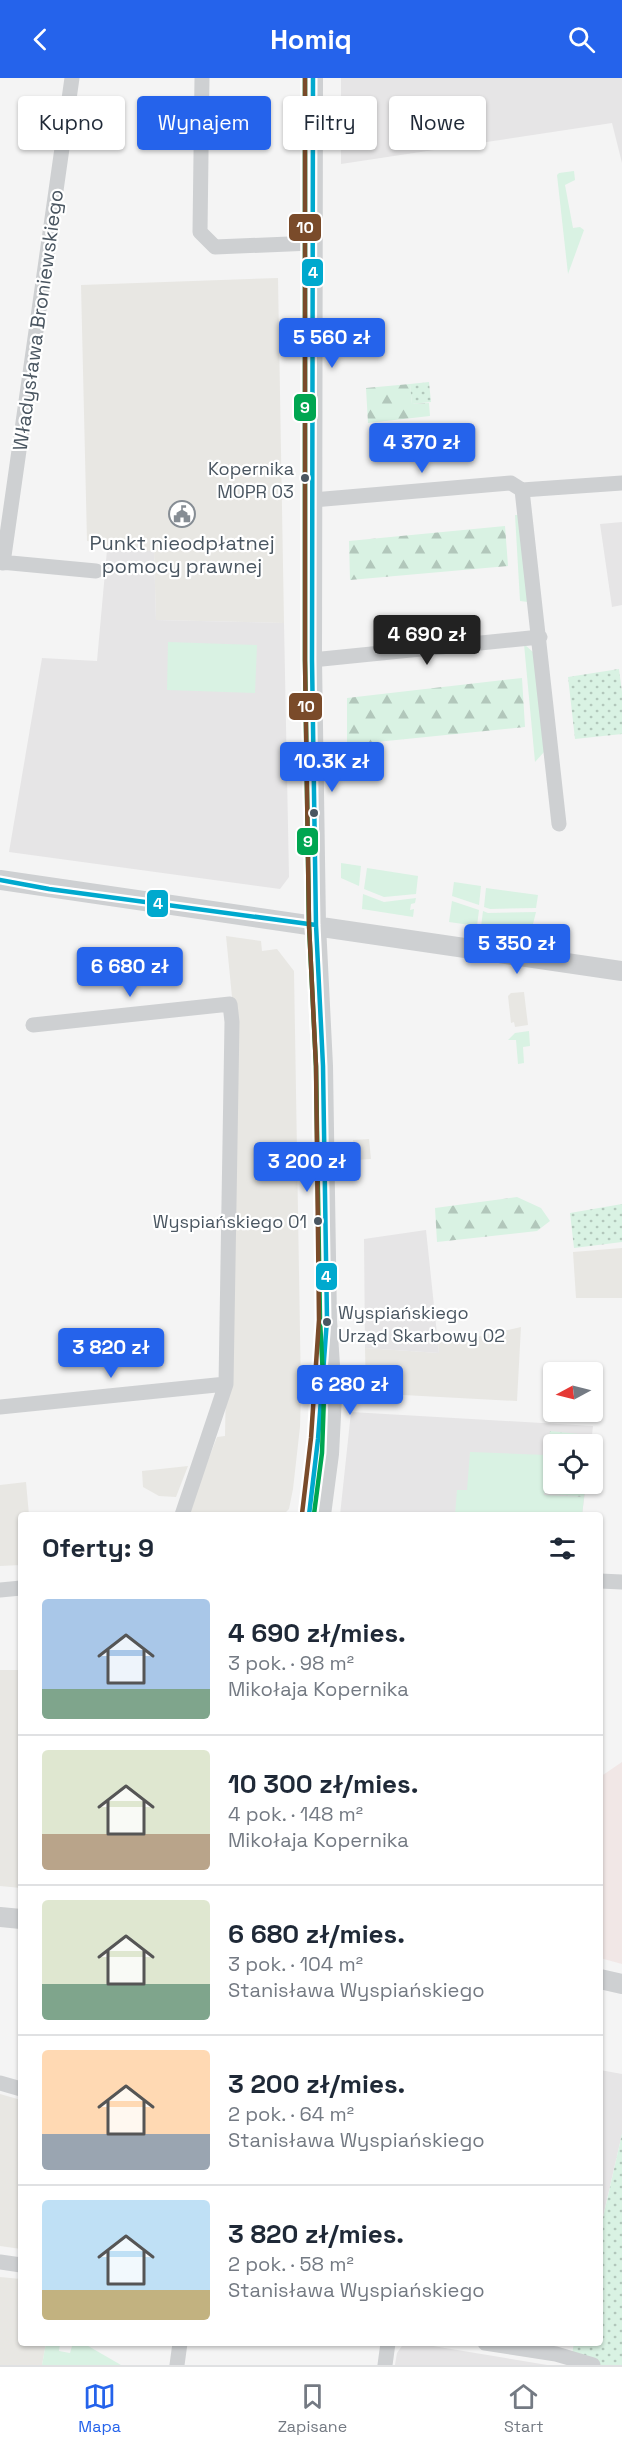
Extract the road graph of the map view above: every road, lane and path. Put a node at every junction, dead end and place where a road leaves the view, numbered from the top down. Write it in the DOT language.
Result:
graph roads {
  1 [pos="72,78"];
  2 [pos="202,78"];
  3 [pos="313,78"];
  4 [pos="312,243"];
  5 [pos="622,483"];
  6 [pos="522,490"];
  7 [pos="313,500"];
  8 [pos="2,563"];
  9 [pos="96,571"];
  10 [pos="540,637"];
  11 [pos="312,660"];
  12 [pos="559,824"];
  13 [pos="0,880"];
  14 [pos="316,925"];
  15 [pos="622,971"];
  16 [pos="33,1025"];
  17 [pos="327,1320"];
  18 [pos="226,1384"];
  19 [pos="0,1407"];
  20 [pos="183,1512"];
  21 [pos="309,1512"];
  22 [pos="321,1512"];
  23 [pos="603,1581"];
  24 [pos="622,1582"];
  25 [pos="18,1588"];
  26 [pos="0,1590"];
  27 [pos="0,1917"];
  28 [pos="18,1918"];
  29 [pos="603,1979"];
  30 [pos="622,1984"];
  31 [pos="0,2084"];
  32 [pos="18,2088"];
  33 [pos="0,2262"];
  34 [pos="18,2265"];
  35 [pos="180,2346"];
  36 [pos="388,2346"];
  37 [pos="504,2346"];
  38 [pos="177,2365"];
  39 [pos="385,2365"];
  40 [pos="592,2365"];
  1 -- 8 [label="street, Władysława Broniewskiego"];
  2 -- 4 [label="street"];
  3 -- 4 [label="street"];
  4 -- 7 [label="street"];
  5 -- 6 [label="street"];
  6 -- 7 [label="street"];
  6 -- 10 [label="street"];
  7 -- 11 [label="street"];
  8 -- 9 [label="street"];
  10 -- 11 [label="street"];
  10 -- 12 [label="street"];
  11 -- 14 [label="street"];
  13 -- 14 [label="street"];
  14 -- 15 [label="street"];
  14 -- 17 [label="street"];
  16 -- 18 [label="street"];
  17 -- 21 [label="street"];
  17 -- 22 [label="street"];
  18 -- 19 [label="street"];
  18 -- 20 [label="street"];
  23 -- 24 [label="street"];
  25 -- 26 [label="street"];
  27 -- 28 [label="street"];
  29 -- 30 [label="street"];
  31 -- 32 [label="street"];
  33 -- 34 [label="street"];
  35 -- 38 [label="street"];
  36 -- 39 [label="street"];
  37 -- 40 [label="street"];
}
